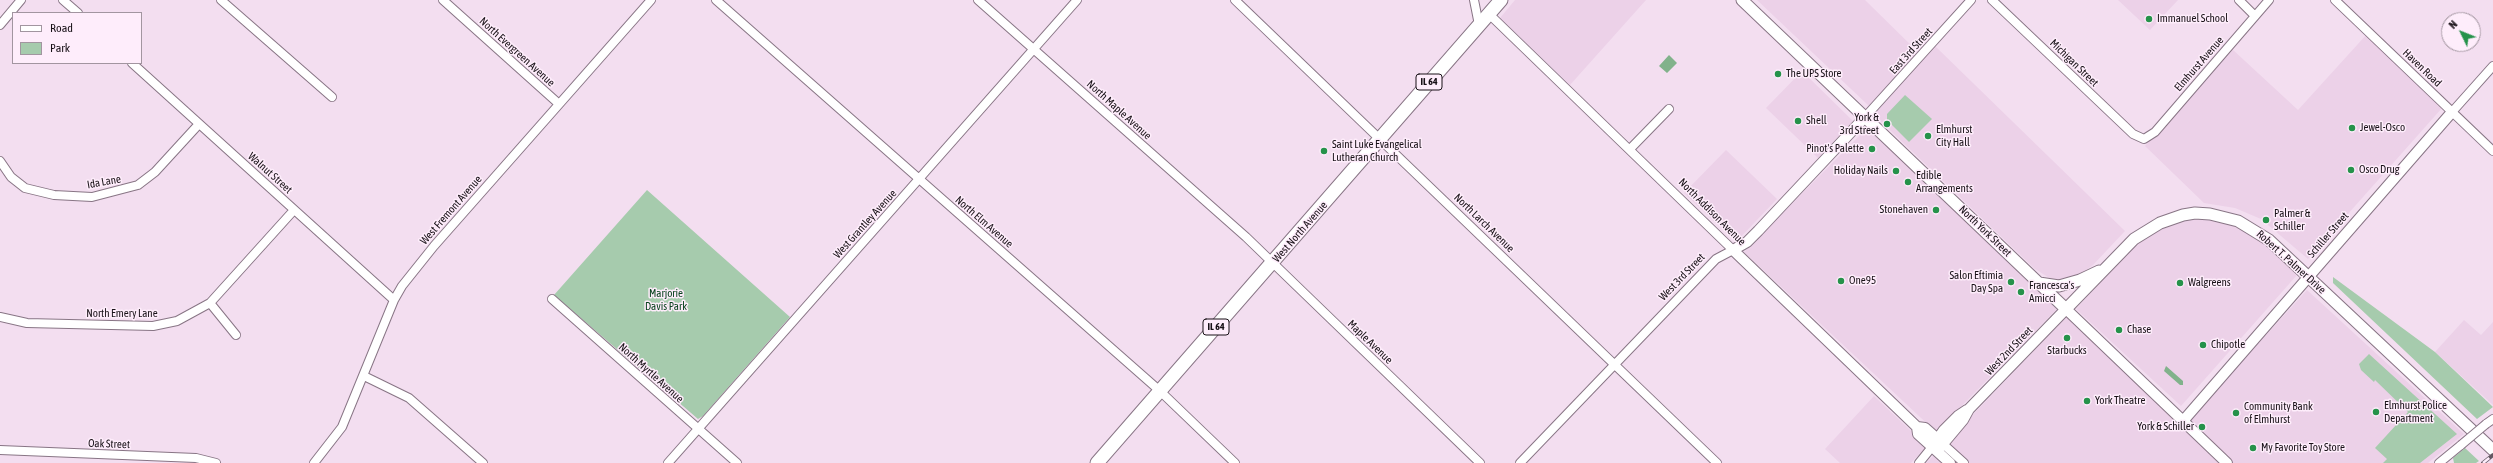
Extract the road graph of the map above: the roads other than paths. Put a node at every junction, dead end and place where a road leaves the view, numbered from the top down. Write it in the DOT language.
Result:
graph roads {
  1 [pos="21,0"];
  2 [pos="64,0"];
  3 [pos="221,0"];
  4 [pos="443,0"];
  5 [pos="651,0"];
  6 [pos="716,0"];
  7 [pos="978,0"];
  8 [pos="1077,0"];
  9 [pos="1235,0"];
  10 [pos="1474,0"];
  11 [pos="1501,0"];
  12 [pos="1742,0"];
  13 [pos="1971,0"];
  14 [pos="1992,0"];
  15 [pos="2238,0"];
  16 [pos="2269,0"];
  17 [pos="2335,0"];
  18 [pos="77,12"];
  19 [pos="1489,14"];
  20 [pos="2255,16"];
  21 [pos="0,25"];
  22 [pos="1479,25"];
  23 [pos="1034,49"];
  24 [pos="133,64"];
  25 [pos="2493,66"];
  26 [pos="332,97"];
  27 [pos="559,104"];
  28 [pos="1669,109"];
  29 [pos="2452,112"];
  30 [pos="1866,116"];
  31 [pos="199,124"];
  32 [pos="1380,139"];
  33 [pos="2144,139"];
  34 [pos="1630,149"];
  35 [pos="2493,151"];
  36 [pos="0,161"];
  37 [pos="919,180"];
  38 [pos="294,210"];
  39 [pos="1246,237"];
  40 [pos="1733,250"];
  41 [pos="1273,263"];
  42 [pos="2106,267"];
  43 [pos="2308,277"];
  44 [pos="2039,283"];
  45 [pos="552,299"];
  46 [pos="394,300"];
  47 [pos="210,304"];
  48 [pos="2066,309"];
  49 [pos="0,317"];
  50 [pos="236,335"];
  51 [pos="1614,364"];
  52 [pos="364,376"];
  53 [pos="1160,391"];
  54 [pos="2183,421"];
  55 [pos="2490,421"];
  56 [pos="698,429"];
  57 [pos="1938,445"];
  58 [pos="0,450"];
  59 [pos="2493,450"];
  60 [pos="216,463"];
  61 [pos="314,463"];
  62 [pos="484,463"];
  63 [pos="668,463"];
  64 [pos="736,463"];
  65 [pos="1097,463"];
  66 [pos="1235,463"];
  67 [pos="1480,463"];
  68 [pos="1520,463"];
  69 [pos="1717,463"];
  70 [pos="1919,463"];
  71 [pos="1950,463"];
  72 [pos="1964,463"];
  73 [pos="2227,463"];
  74 [pos="2439,463"];
  1 -- 21 [label="street"];
  2 -- 18 [label="street"];
  3 -- 26 [label="street"];
  4 -- 27 [label="street, North Evergreen Avenue"];
  5 -- 27 [label="street, West Fremont Avenue"];
  6 -- 37 [label="street, North Elm Avenue"];
  7 -- 23 [label="street, North Maple Avenue"];
  8 -- 23 [label="street, West Grantley Avenue"];
  9 -- 32 [label="street, North Larch Avenue"];
  10 -- 22 [label="street"];
  11 -- 19 [label="main road, West North Avenue / IL 64"];
  12 -- 30 [label="main road, North York Street"];
  13 -- 30 [label="street, East 3rd Street"];
  14 -- 33 [label="street, Michigan Street"];
  15 -- 20 [label="street"];
  16 -- 20 [label="street, Elmhurst Avenue"];
  17 -- 29 [label="street, Haven Road"];
  19 -- 22 [label="main road, West North Avenue / IL 64"];
  19 -- 34 [label="street, North Addison Avenue"];
  20 -- 33 [label="street, Elmhurst Avenue"];
  22 -- 32 [label="main road, West North Avenue / IL 64"];
  23 -- 37 [label="street, West Grantley Avenue"];
  23 -- 39 [label="street, North Maple Avenue"];
  24 -- 31 [label="street, Walnut Street"];
  25 -- 29 [label="street, Schiller Street"];
  27 -- 46 [label="street, West Fremont Avenue"];
  28 -- 34 [label="street"];
  29 -- 35 [label="street, Haven Road"];
  29 -- 43 [label="street, Schiller Street"];
  30 -- 40 [label="street, West 3rd Street"];
  30 -- 44 [label="main road, North York Street"];
  31 -- 36 [label="street, Ida Lane"];
  31 -- 38 [label="street, Walnut Street"];
  32 -- 41 [label="main road, West North Avenue / IL 64"];
  32 -- 51 [label="street, North Larch Avenue"];
  34 -- 40 [label="street, North Addison Avenue"];
  37 -- 53 [label="street, North Elm Avenue"];
  37 -- 56 [label="street, West Grantley Avenue"];
  38 -- 46 [label="street, Walnut Street"];
  38 -- 47 [label="street, North Emery Lane"];
  39 -- 41 [label="street, Maple Avenue"];
  40 -- 51 [label="street, West 3rd Street"];
  40 -- 57 [label="street, North Addison Avenue"];
  41 -- 53 [label="main road, West North Avenue / IL 64"];
  41 -- 67 [label="street, Maple Avenue"];
  42 -- 43 [label="main road, Robert T. Palmer Drive"];
  42 -- 44 [label="main road"];
  42 -- 48 [label="main road, Robert T. Palmer Drive"];
  43 -- 54 [label="street, Schiller Street"];
  43 -- 59 [label="main road, Robert T. Palmer Drive"];
  44 -- 48 [label="main road, North York Street"];
  45 -- 56 [label="street, North Myrtle Avenue"];
  46 -- 52 [label="street, West Fremont Avenue"];
  47 -- 49 [label="street, North Emery Lane"];
  47 -- 50 [label="street"];
  48 -- 54 [label="street, North York Street"];
  48 -- 57 [label="street, West 2nd Street"];
  51 -- 68 [label="street, West 3rd Street"];
  51 -- 69 [label="street, North Larch Avenue"];
  52 -- 61 [label="street, West Fremont Avenue"];
  52 -- 62 [label="street"];
  53 -- 65 [label="main road, West North Avenue / IL 64"];
  53 -- 66 [label="street, North Elm Avenue"];
  54 -- 73 [label="street, North York Street"];
  55 -- 74 [label="street, bridge"];
  56 -- 63 [label="street, West Grantley Avenue"];
  56 -- 64 [label="street, North Myrtle Avenue"];
  57 -- 70 [label="street, West 2nd Street"];
  57 -- 71 [label="street, North Addison Avenue"];
  57 -- 72 [label="street, North Addison Avenue"];
  58 -- 60 [label="street, Oak Street"];
}
